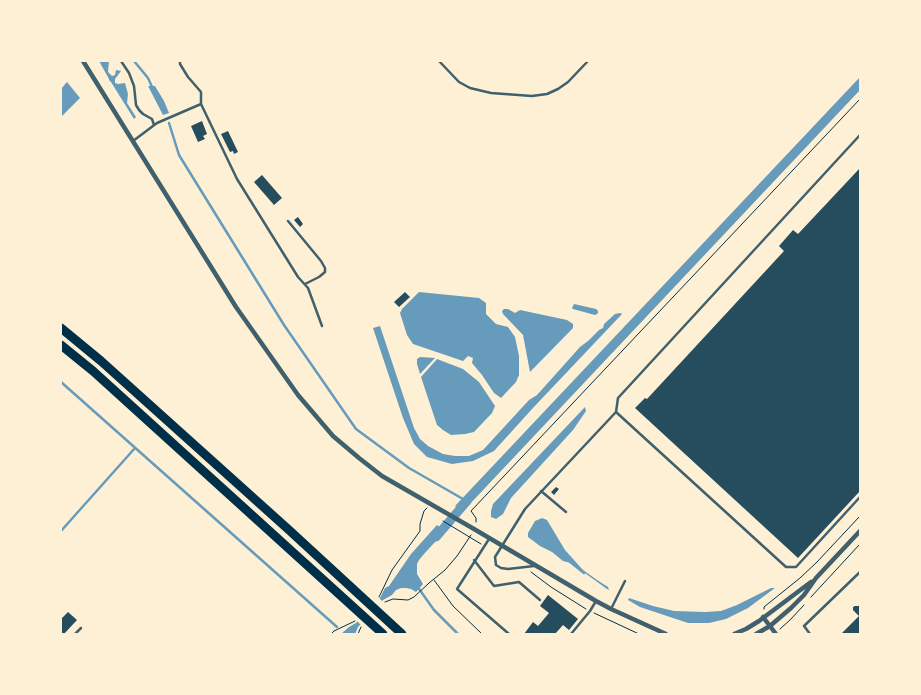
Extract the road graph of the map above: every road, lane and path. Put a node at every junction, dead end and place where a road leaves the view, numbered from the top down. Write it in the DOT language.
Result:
graph roads {
  1 [pos="83,61"];
  2 [pos="121,61"];
  3 [pos="180,61"];
  4 [pos="438,61"];
  5 [pos="588,61"];
  6 [pos="860,99"];
  7 [pos="201,104"];
  8 [pos="154,124"];
  9 [pos="860,135"];
  10 [pos="132,141"];
  11 [pos="288,221"];
  12 [pos="305,284"];
  13 [pos="322,326"];
  14 [pos="61,328"];
  15 [pos="61,345"];
  16 [pos="616,412"];
  17 [pos="541,491"];
  18 [pos="860,497"];
  19 [pos="431,505"];
  20 [pos="566,512"];
  21 [pos="860,516"];
  22 [pos="443,521"];
  23 [pos="474,529"];
  24 [pos="860,532"];
  25 [pos="470,537"];
  26 [pos="490,538"];
  27 [pos="860,544"];
  28 [pos="484,546"];
  29 [pos="502,546"];
  30 [pos="474,560"];
  31 [pos="536,566"];
  32 [pos="524,567"];
  33 [pos="860,572"];
  34 [pos="816,578"];
  35 [pos="434,579"];
  36 [pos="625,581"];
  37 [pos="379,597"];
  38 [pos="810,599"];
  39 [pos="540,600"];
  40 [pos="596,601"];
  41 [pos="385,602"];
  42 [pos="803,606"];
  43 [pos="611,609"];
  44 [pos="590,611"];
  45 [pos="763,617"];
  46 [pos="355,620"];
  47 [pos="770,626"];
  48 [pos="361,627"];
  49 [pos="81,628"];
  50 [pos="663,633"];
  51 [pos="775,633"];
  52 [pos="75,634"];
  53 [pos="330,634"];
  54 [pos="358,634"];
  55 [pos="383,634"];
  56 [pos="402,634"];
  57 [pos="482,634"];
  58 [pos="509,634"];
  59 [pos="571,634"];
  60 [pos="639,634"];
  61 [pos="734,634"];
  62 [pos="756,634"];
  63 [pos="810,634"];
  1 -- 10 [label="street"];
  2 -- 8 [label="lane"];
  3 -- 7 [label="lane"];
  4 -- 5 [label="lane"];
  6 -- 23 [label="path"];
  7 -- 8 [label="lane"];
  7 -- 12 [label="lane"];
  8 -- 10 [label="lane"];
  9 -- 16 [label="lane"];
  10 -- 19 [label="street"];
  11 -- 12 [label="lane"];
  12 -- 13 [label="lane"];
  14 -- 56 [label="highway"];
  15 -- 55 [label="highway"];
  16 -- 17 [label="lane"];
  16 -- 18 [label="lane"];
  17 -- 20 [label="lane"];
  17 -- 29 [label="lane"];
  19 -- 23 [label="street"];
  19 -- 37 [label="path"];
  21 -- 45 [label="path"];
  22 -- 25 [label="path"];
  23 -- 25 [label="path"];
  23 -- 26 [label="street"];
  24 -- 34 [label="street"];
  25 -- 28 [label="path"];
  25 -- 35 [label="path"];
  26 -- 28 [label="lane"];
  26 -- 29 [label="street"];
  27 -- 38 [label="path"];
  28 -- 30 [label="lane"];
  29 -- 31 [label="street"];
  29 -- 32 [label="lane"];
  30 -- 39 [label="lane"];
  30 -- 58 [label="lane"];
  31 -- 32 [label="lane"];
  31 -- 40 [label="street"];
  32 -- 44 [label="path"];
  33 -- 63 [label="lane"];
  34 -- 45 [label="street"];
  34 -- 47 [label="street"];
  35 -- 41 [label="path"];
  35 -- 57 [label="path"];
  36 -- 43 [label="lane"];
  40 -- 43 [label="street"];
  40 -- 44 [label="lane"];
  42 -- 51 [label="path"];
  43 -- 50 [label="street"];
  44 -- 59 [label="lane"];
  44 -- 60 [label="path"];
  45 -- 47 [label="street"];
  45 -- 61 [label="street"];
  46 -- 53 [label="path"];
  47 -- 51 [label="street"];
  47 -- 62 [label="street"];
  48 -- 54 [label="path"];
  49 -- 52 [label="lane"];
}
